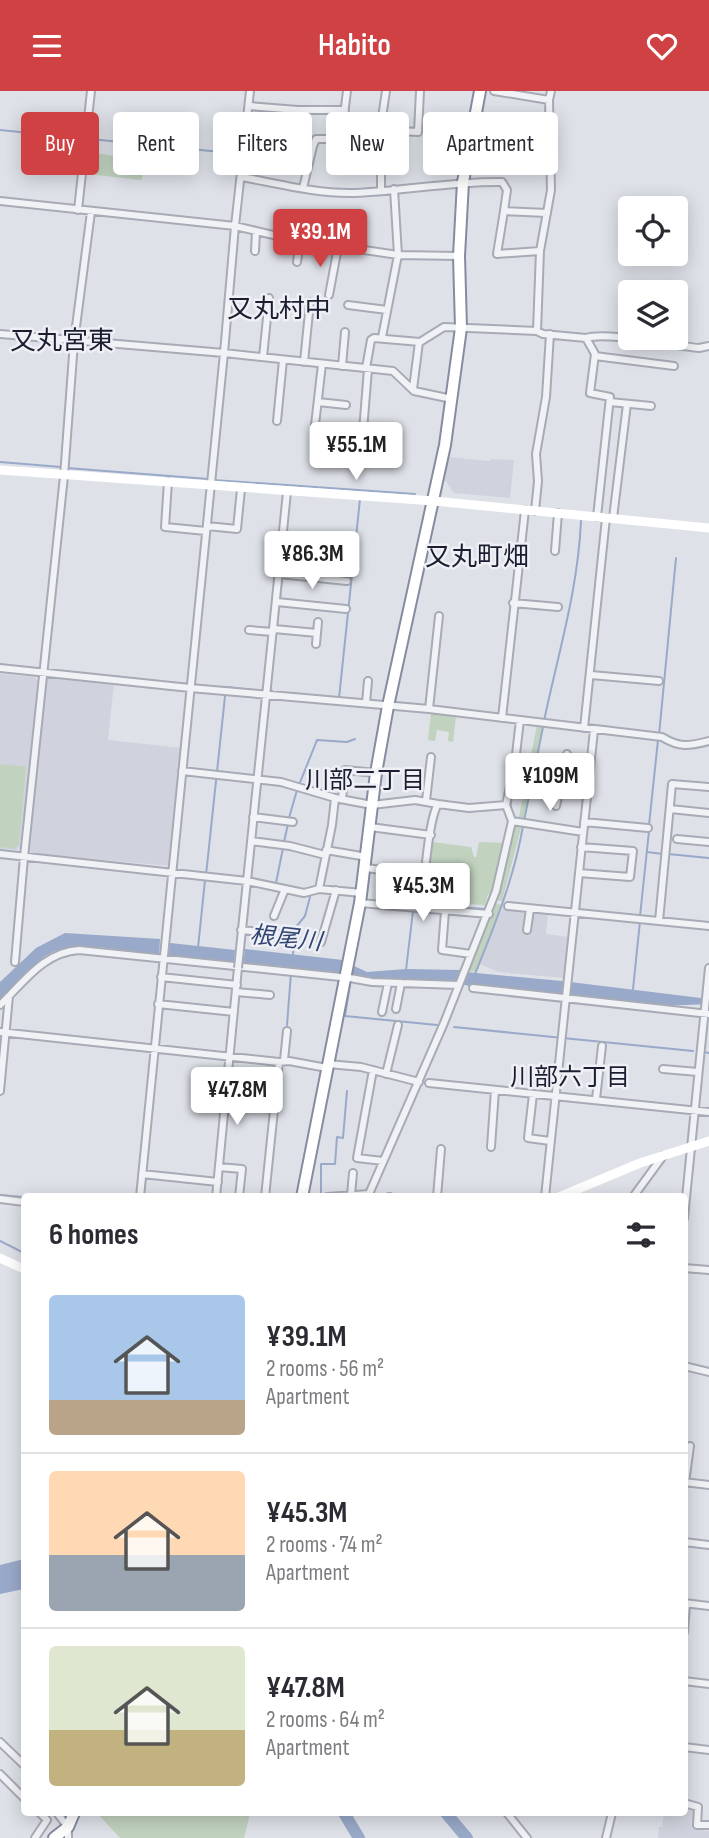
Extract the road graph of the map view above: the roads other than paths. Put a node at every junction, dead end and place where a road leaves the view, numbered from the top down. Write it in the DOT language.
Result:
graph roads {
  1 [pos="90,91"];
  2 [pos="250,91"];
  3 [pos="347,91"];
  4 [pos="386,91"];
  5 [pos="420,91"];
  6 [pos="480,91"];
  7 [pos="494,91"];
  8 [pos="551,91"];
  9 [pos="549,100"];
  10 [pos="249,106"];
  11 [pos="345,110"];
  12 [pos="383,112"];
  13 [pos="409,131"];
  14 [pos="326,139"];
  15 [pos="381,175"];
  16 [pos="242,177"];
  17 [pos="463,182"];
  18 [pos="303,188"];
  19 [pos="394,189"];
  20 [pos="381,191"];
  21 [pos="0,201"];
  22 [pos="78,210"];
  23 [pos="504,211"];
  24 [pos="91,212"];
  25 [pos="547,213"];
  26 [pos="235,226"];
  27 [pos="256,231"];
  28 [pos="300,241"];
  29 [pos="338,247"];
  30 [pos="255,251"];
  31 [pos="540,251"];
  32 [pos="398,255"];
  33 [pos="458,256"];
  34 [pos="298,262"];
  35 [pos="329,295"];
  36 [pos="269,298"];
  37 [pos="310,302"];
  38 [pos="348,305"];
  39 [pos="387,310"];
  40 [pos="461,328"];
  41 [pos="537,331"];
  42 [pos="345,332"];
  43 [pos="0,334"];
  44 [pos="550,334"];
  45 [pos="382,337"];
  46 [pos="586,338"];
  47 [pos="74,342"];
  48 [pos="419,342"];
  49 [pos="709,346"];
  50 [pos="224,353"];
  51 [pos="595,356"];
  52 [pos="263,358"];
  53 [pos="283,360"];
  54 [pos="304,362"];
  55 [pos="322,364"];
  56 [pos="342,366"];
  57 [pos="674,366"];
  58 [pos="367,368"];
  59 [pos="413,390"];
  60 [pos="452,399"];
  61 [pos="318,402"];
  62 [pos="610,402"];
  63 [pos="627,404"];
  64 [pos="346,405"];
  65 [pos="651,406"];
  66 [pos="277,421"];
  67 [pos="315,425"];
  68 [pos="363,431"];
  69 [pos="0,470"];
  70 [pos="64,476"];
  71 [pos="168,482"];
  72 [pos="211,487"];
  73 [pos="242,489"];
  74 [pos="287,492"];
  75 [pos="434,501"];
  76 [pos="525,510"];
  77 [pos="535,511"];
  78 [pos="558,513"];
  79 [pos="605,518"];
  80 [pos="206,528"];
  81 [pos="709,528"];
  82 [pos="555,551"];
  83 [pos="334,571"];
  84 [pos="279,575"];
  85 [pos="333,580"];
  86 [pos="347,581"];
  87 [pos="277,602"];
  88 [pos="513,603"];
  89 [pos="558,607"];
  90 [pos="346,610"];
  91 [pos="439,616"];
  92 [pos="318,622"];
  93 [pos="249,630"];
  94 [pos="274,631"];
  95 [pos="317,633"];
  96 [pos="316,644"];
  97 [pos="0,668"];
  98 [pos="43,672"];
  99 [pos="591,675"];
  100 [pos="368,681"];
  101 [pos="659,681"];
  102 [pos="190,688"];
  103 [pos="266,695"];
  104 [pos="366,703"];
  105 [pos="388,706"];
  106 [pos="429,709"];
  107 [pos="502,718"];
  108 [pos="520,720"];
  109 [pos="584,728"];
  110 [pos="594,730"];
  111 [pos="709,741"];
  112 [pos="567,754"];
  113 [pos="431,757"];
  114 [pos="182,771"];
  115 [pos="376,773"];
  116 [pos="562,778"];
  117 [pos="258,779"];
  118 [pos="588,782"];
  119 [pos="709,787"];
  120 [pos="338,798"];
  121 [pos="426,801"];
  122 [pos="438,804"];
  123 [pos="372,805"];
  124 [pos="506,805"];
  125 [pos="556,806"];
  126 [pos="670,809"];
  127 [pos="709,813"];
  128 [pos="253,817"];
  129 [pos="512,821"];
  130 [pos="293,822"];
  131 [pos="584,822"];
  132 [pos="370,827"];
  133 [pos="648,828"];
  134 [pos="583,832"];
  135 [pos="431,835"];
  136 [pos="677,839"];
  137 [pos="251,841"];
  138 [pos="709,842"];
  139 [pos="581,846"];
  140 [pos="325,852"];
  141 [pos="0,854"];
  142 [pos="24,857"];
  143 [pos="366,863"];
  144 [pos="171,872"];
  145 [pos="579,873"];
  146 [pos="247,881"];
  147 [pos="424,882"];
  148 [pos="319,888"];
  149 [pos="285,889"];
  150 [pos="336,890"];
  151 [pos="361,898"];
  152 [pos="508,906"];
  153 [pos="421,909"];
  154 [pos="530,909"];
  155 [pos="445,911"];
  156 [pos="574,913"];
  157 [pos="489,914"];
  158 [pos="274,916"];
  159 [pos="659,921"];
  160 [pos="709,926"];
  161 [pos="241,930"];
  162 [pos="527,930"];
  163 [pos="291,935"];
  164 [pos="321,942"];
  165 [pos="471,954"];
  166 [pos="163,957"];
  167 [pos="15,962"];
  168 [pos="709,968"];
  169 [pos="346,972"];
  170 [pos="161,977"];
  171 [pos="387,983"];
  172 [pos="401,983"];
  173 [pos="458,985"];
  174 [pos="236,988"];
  175 [pos="472,988"];
  176 [pos="270,995"];
  177 [pos="9,996"];
  178 [pos="566,998"];
  179 [pos="158,1004"];
  180 [pos="0,1005"];
  181 [pos="396,1009"];
  182 [pos="706,1011"];
  183 [pos="382,1012"];
  184 [pos="234,1013"];
  185 [pos="398,1025"];
  186 [pos="287,1031"];
  187 [pos="3,1033"];
  188 [pos="602,1046"];
  189 [pos="154,1048"];
  190 [pos="229,1055"];
  191 [pos="282,1061"];
  192 [pos="327,1066"];
  193 [pos="663,1069"];
  194 [pos="373,1070"];
  195 [pos="698,1072"];
  196 [pos="386,1074"];
  197 [pos="419,1081"];
  198 [pos="429,1083"];
  199 [pos="495,1090"];
  200 [pos="0,1091"];
  201 [pos="533,1094"];
  202 [pos="555,1096"];
  203 [pos="596,1099"];
  204 [pos="696,1110"];
  205 [pos="709,1112"];
  206 [pos="551,1141"];
  207 [pos="709,1141"];
  208 [pos="491,1147"];
  209 [pos="691,1147"];
  210 [pos="441,1149"];
  211 [pos="664,1156"];
  212 [pos="383,1161"];
  213 [pos="219,1167"];
  214 [pos="353,1173"];
  215 [pos="142,1174"];
  216 [pos="218,1182"];
  217 [pos="140,1193"];
  218 [pos="217,1193"];
  219 [pos="239,1193"];
  220 [pos="266,1193"];
  221 [pos="303,1193"];
  222 [pos="351,1193"];
  223 [pos="369,1193"];
  224 [pos="437,1193"];
  225 [pos="545,1193"];
  226 [pos="569,1193"];
  227 [pos="636,1193"];
  228 [pos="686,1193"];
  229 [pos="0,1199"];
  230 [pos="21,1202"];
  231 [pos="0,1258"];
  232 [pos="21,1268"];
  233 [pos="688,1268"];
  234 [pos="709,1270"];
  235 [pos="688,1367"];
  236 [pos="709,1372"];
  237 [pos="690,1446"];
  238 [pos="688,1461"];
  239 [pos="688,1483"];
  240 [pos="709,1485"];
  241 [pos="688,1542"];
  242 [pos="709,1545"];
  243 [pos="688,1604"];
  244 [pos="709,1606"];
  245 [pos="688,1681"];
  246 [pos="709,1684"];
  247 [pos="0,1742"];
  248 [pos="688,1747"];
  249 [pos="709,1750"];
  250 [pos="21,1762"];
  251 [pos="0,1774"];
  252 [pos="21,1795"];
  253 [pos="688,1804"];
  254 [pos="43,1816"];
  255 [pos="509,1816"];
  256 [pos="611,1816"];
  257 [pos="70,1825"];
  258 [pos="709,1825"];
  259 [pos="35,1838"];
  260 [pos="54,1838"];
  261 [pos="527,1838"];
  262 [pos="606,1838"];
  1 -- 22 [label="street"];
  2 -- 10 [label="street"];
  3 -- 11 [label="street"];
  4 -- 12 [label="street"];
  5 -- 13 [label="street"];
  6 -- 17 [label="highway"];
  7 -- 9 [label="street"];
  8 -- 9 [label="street"];
  9 -- 25 [label="street"];
  10 -- 11 [label="street"];
  10 -- 16 [label="street"];
  14 -- 18 [label="street"];
  15 -- 20 [label="street"];
  16 -- 18 [label="street"];
  16 -- 26 [label="street"];
  17 -- 19 [label="street"];
  17 -- 23 [label="street"];
  17 -- 33 [label="highway"];
  18 -- 20 [label="street"];
  19 -- 20 [label="street"];
  19 -- 32 [label="street"];
  21 -- 22 [label="street"];
  22 -- 24 [label="street"];
  23 -- 25 [label="street"];
  23 -- 31 [label="street"];
  24 -- 26 [label="street"];
  24 -- 47 [label="street"];
  25 -- 31 [label="street"];
  26 -- 27 [label="street"];
  26 -- 50 [label="street"];
  27 -- 28 [label="street"];
  27 -- 30 [label="street"];
  28 -- 29 [label="street"];
  28 -- 34 [label="street"];
  29 -- 32 [label="street"];
  29 -- 35 [label="street"];
  31 -- 41 [label="street"];
  32 -- 33 [label="street"];
  32 -- 39 [label="street"];
  33 -- 40 [label="highway"];
  36 -- 52 [label="street"];
  37 -- 54 [label="street"];
  38 -- 39 [label="street"];
  39 -- 45 [label="street"];
  40 -- 41 [label="street"];
  40 -- 48 [label="street"];
  40 -- 60 [label="highway"];
  41 -- 44 [label="street"];
  42 -- 56 [label="street"];
  43 -- 47 [label="street"];
  44 -- 46 [label="street"];
  44 -- 77 [label="street"];
  45 -- 48 [label="street"];
  45 -- 58 [label="street"];
  46 -- 49 [label="street"];
  46 -- 51 [label="street"];
  47 -- 50 [label="street"];
  47 -- 70 [label="street"];
  48 -- 59 [label="street"];
  50 -- 52 [label="street"];
  50 -- 72 [label="street"];
  51 -- 57 [label="street"];
  51 -- 62 [label="street"];
  52 -- 53 [label="street"];
  53 -- 54 [label="street"];
  53 -- 66 [label="street"];
  54 -- 55 [label="street"];
  55 -- 56 [label="street"];
  55 -- 61 [label="street"];
  56 -- 58 [label="street"];
  58 -- 59 [label="street"];
  58 -- 68 [label="street"];
  59 -- 60 [label="street"];
  60 -- 75 [label="highway"];
  61 -- 64 [label="street"];
  61 -- 67 [label="street"];
  62 -- 63 [label="street"];
  62 -- 79 [label="street"];
  63 -- 65 [label="street"];
  63 -- 79 [label="street"];
  69 -- 70 [label="street"];
  70 -- 71 [label="street"];
  70 -- 98 [label="street"];
  71 -- 72 [label="street"];
  71 -- 80 [label="street"];
  72 -- 73 [label="street"];
  72 -- 80 [label="street"];
  73 -- 74 [label="street"];
  73 -- 80 [label="street"];
  74 -- 75 [label="street"];
  74 -- 84 [label="street"];
  75 -- 76 [label="street"];
  75 -- 105 [label="highway"];
  76 -- 77 [label="street"];
  76 -- 88 [label="street"];
  77 -- 78 [label="street"];
  78 -- 79 [label="street"];
  78 -- 82 [label="street"];
  79 -- 81 [label="street"];
  79 -- 99 [label="street"];
  80 -- 102 [label="street"];
  83 -- 85 [label="street"];
  84 -- 85 [label="street"];
  84 -- 87 [label="street"];
  85 -- 86 [label="street"];
  87 -- 90 [label="street"];
  87 -- 94 [label="street"];
  88 -- 89 [label="street"];
  88 -- 107 [label="street"];
  91 -- 106 [label="street"];
  92 -- 95 [label="street"];
  93 -- 94 [label="street"];
  94 -- 95 [label="street"];
  94 -- 103 [label="street"];
  95 -- 96 [label="street"];
  97 -- 98 [label="street"];
  98 -- 102 [label="street"];
  98 -- 142 [label="street"];
  99 -- 101 [label="street"];
  99 -- 109 [label="street"];
  100 -- 104 [label="street"];
  102 -- 103 [label="street"];
  102 -- 114 [label="street"];
  103 -- 104 [label="street"];
  103 -- 117 [label="street"];
  104 -- 105 [label="street"];
  105 -- 106 [label="street"];
  105 -- 115 [label="highway"];
  106 -- 107 [label="street"];
  107 -- 108 [label="street"];
  108 -- 109 [label="street"];
  108 -- 124 [label="street"];
  109 -- 110 [label="street"];
  110 -- 111 [label="street"];
  110 -- 118 [label="street"];
  112 -- 116 [label="street"];
  113 -- 121 [label="street"];
  114 -- 117 [label="street"];
  114 -- 144 [label="street"];
  115 -- 120 [label="street"];
  115 -- 123 [label="highway"];
  116 -- 118 [label="street"];
  116 -- 125 [label="street"];
  117 -- 120 [label="street"];
  117 -- 128 [label="street"];
  118 -- 131 [label="street"];
  119 -- 126 [label="street"];
  120 -- 123 [label="street"];
  120 -- 140 [label="street"];
  121 -- 122 [label="street"];
  121 -- 123 [label="street"];
  122 -- 124 [label="street"];
  122 -- 135 [label="street"];
  123 -- 132 [label="highway"];
  124 -- 129 [label="street"];
  126 -- 127 [label="street"];
  126 -- 159 [label="street"];
  128 -- 130 [label="street"];
  128 -- 137 [label="street"];
  129 -- 134 [label="street"];
  129 -- 157 [label="street"];
  131 -- 133 [label="street"];
  131 -- 134 [label="street"];
  132 -- 135 [label="street"];
  132 -- 143 [label="highway"];
  134 -- 139 [label="street"];
  135 -- 147 [label="street"];
  136 -- 138 [label="street"];
  137 -- 140 [label="street"];
  137 -- 146 [label="street"];
  139 -- 145 [label="street"];
  139 -- 145 [label="street"];
  140 -- 143 [label="street"];
  140 -- 148 [label="street"];
  141 -- 142 [label="street"];
  142 -- 144 [label="street"];
  142 -- 167 [label="street"];
  143 -- 147 [label="street"];
  143 -- 151 [label="highway"];
  144 -- 146 [label="street"];
  144 -- 166 [label="street"];
  145 -- 156 [label="street"];
  146 -- 149 [label="street"];
  146 -- 161 [label="street"];
  147 -- 153 [label="street"];
  148 -- 149 [label="street"];
  148 -- 150 [label="street"];
  149 -- 158 [label="street"];
  150 -- 151 [label="street"];
  150 -- 164 [label="street"];
  151 -- 153 [label="street"];
  151 -- 169 [label="highway"];
  152 -- 154 [label="street"];
  153 -- 155 [label="street"];
  154 -- 156 [label="street"];
  154 -- 162 [label="street"];
  155 -- 157 [label="street"];
  155 -- 165 [label="street"];
  156 -- 159 [label="street"];
  156 -- 178 [label="street"];
  157 -- 165 [label="street"];
  159 -- 160 [label="street"];
  161 -- 163 [label="street"];
  161 -- 174 [label="street, bridge"];
  165 -- 173 [label="street"];
  166 -- 169 [label="street"];
  166 -- 170 [label="street"];
  166 -- 177 [label="street"];
  168 -- 182 [label="street"];
  169 -- 171 [label="street"];
  169 -- 192 [label="highway"];
  170 -- 174 [label="street"];
  170 -- 179 [label="street"];
  171 -- 172 [label="street"];
  171 -- 183 [label="street"];
  172 -- 173 [label="street"];
  172 -- 181 [label="street"];
  173 -- 197 [label="street"];
  174 -- 176 [label="street"];
  174 -- 184 [label="street"];
  175 -- 178 [label="street"];
  177 -- 180 [label="street"];
  177 -- 187 [label="street"];
  178 -- 182 [label="street"];
  178 -- 202 [label="street"];
  179 -- 184 [label="street"];
  179 -- 189 [label="street"];
  182 -- 195 [label="street"];
  184 -- 190 [label="street"];
  185 -- 196 [label="street"];
  186 -- 191 [label="street"];
  187 -- 189 [label="street"];
  187 -- 200 [label="street"];
  188 -- 203 [label="street"];
  189 -- 190 [label="street"];
  189 -- 215 [label="street"];
  190 -- 191 [label="street"];
  190 -- 213 [label="street"];
  191 -- 192 [label="street"];
  191 -- 220 [label="street"];
  192 -- 194 [label="street"];
  192 -- 221 [label="highway"];
  193 -- 195 [label="street"];
  194 -- 196 [label="street"];
  194 -- 212 [label="street"];
  195 -- 204 [label="street"];
  196 -- 197 [label="street"];
  197 -- 212 [label="street"];
  198 -- 199 [label="street"];
  199 -- 201 [label="street"];
  199 -- 208 [label="street"];
  201 -- 202 [label="street"];
  201 -- 206 [label="street"];
  202 -- 203 [label="street"];
  202 -- 206 [label="street"];
  203 -- 204 [label="street"];
  204 -- 205 [label="street"];
  204 -- 209 [label="street"];
  206 -- 225 [label="street"];
  207 -- 209 [label="street"];
  209 -- 211 [label="street"];
  209 -- 228 [label="street"];
  210 -- 224 [label="street"];
  211 -- 226 [label="street"];
  211 -- 227 [label="street"];
  212 -- 223 [label="street"];
  213 -- 216 [label="street"];
  213 -- 219 [label="street"];
  214 -- 222 [label="street"];
  215 -- 216 [label="street"];
  215 -- 217 [label="street"];
  216 -- 218 [label="street"];
  229 -- 230 [label="street"];
  231 -- 232 [label="street"];
  233 -- 234 [label="street"];
  235 -- 236 [label="street"];
  237 -- 238 [label="street"];
  239 -- 240 [label="street"];
  241 -- 242 [label="street"];
  243 -- 244 [label="street"];
  245 -- 246 [label="street"];
  247 -- 250 [label="street"];
  248 -- 249 [label="street"];
  251 -- 252 [label="street"];
  253 -- 258 [label="street"];
  254 -- 259 [label="street"];
  255 -- 261 [label="street"];
  256 -- 262 [label="street"];
  257 -- 260 [label="highway"];
}
